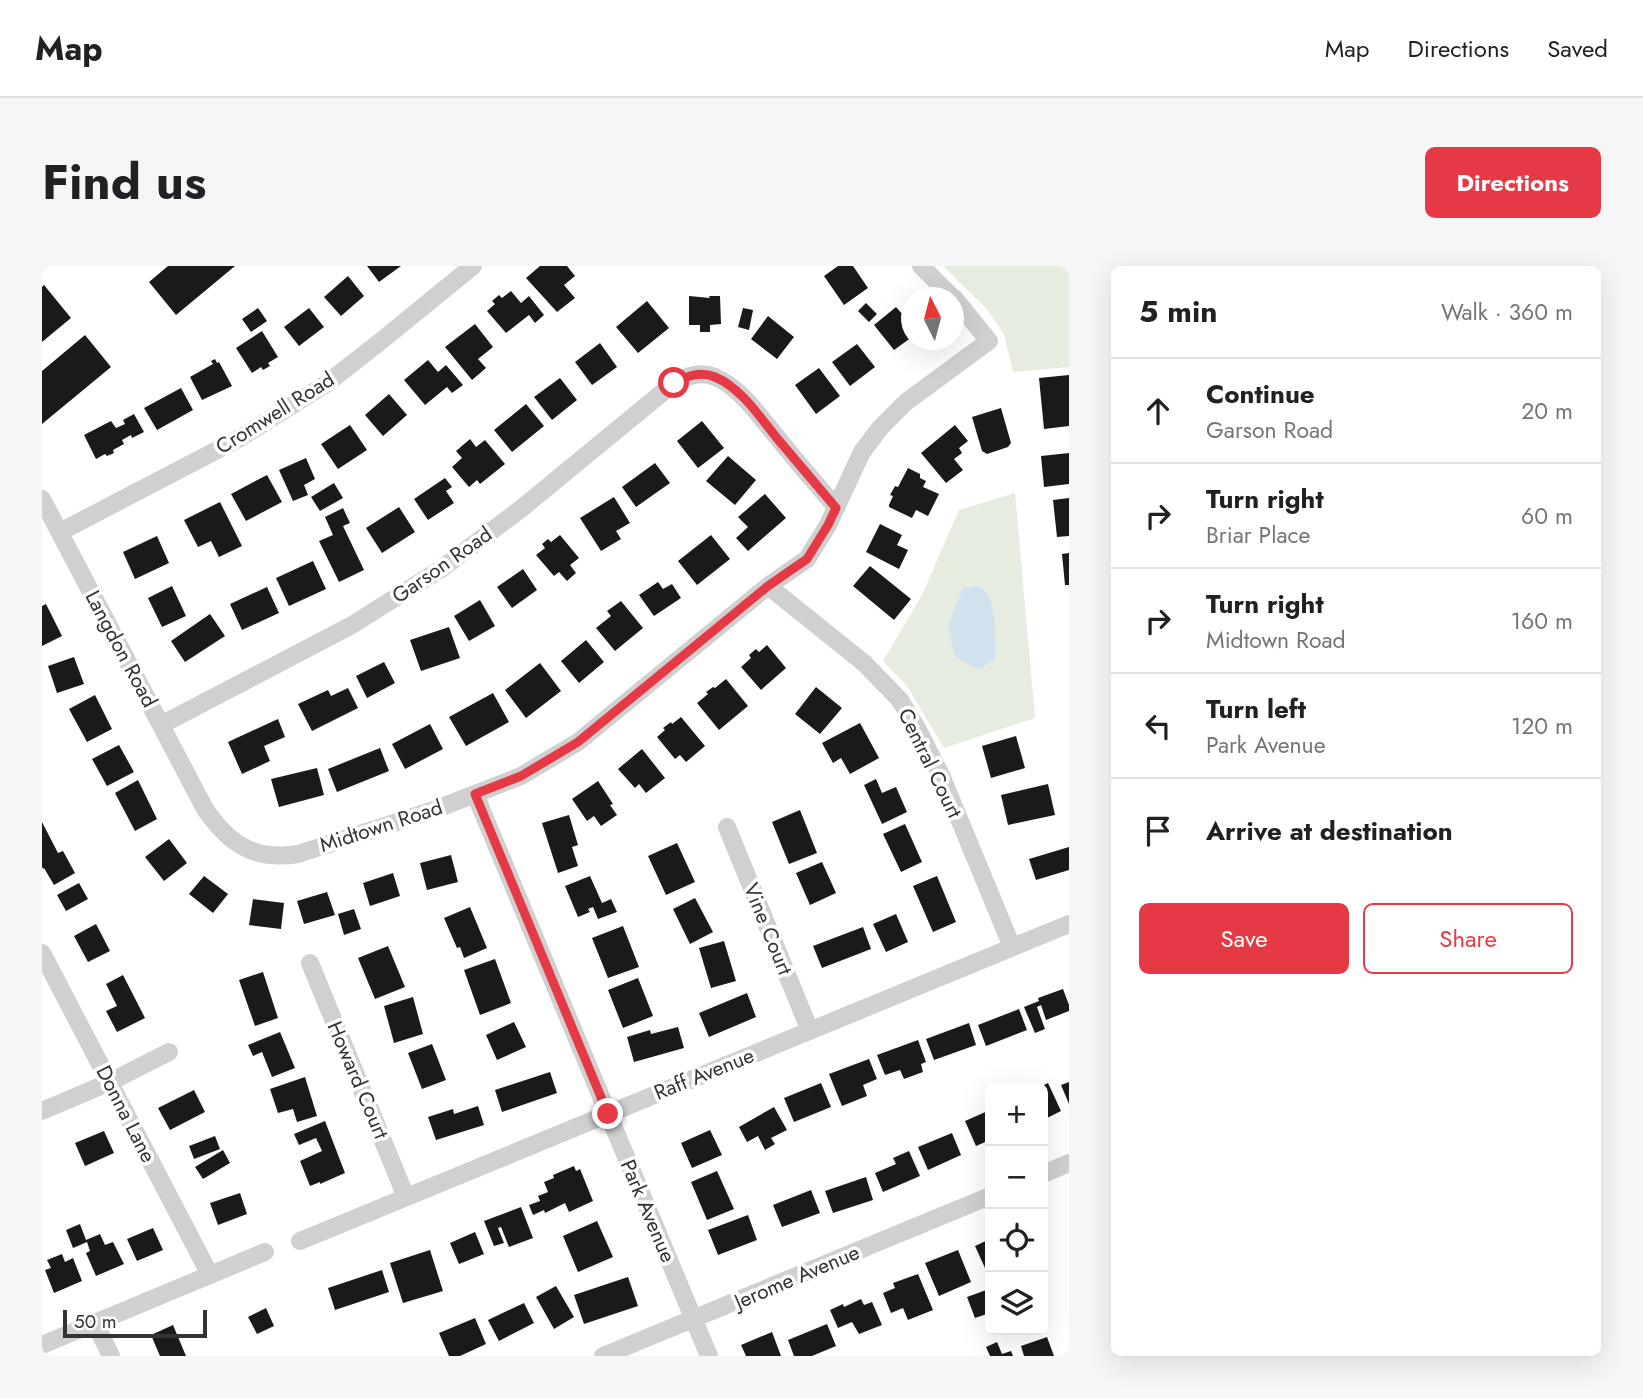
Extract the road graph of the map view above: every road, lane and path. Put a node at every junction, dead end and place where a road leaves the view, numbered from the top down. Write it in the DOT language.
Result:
graph roads {
  1 [pos="473,266"];
  2 [pos="920,266"];
  3 [pos="942,287"];
  4 [pos="964,311"];
  5 [pos="42,499"];
  6 [pos="836,508"];
  7 [pos="60,533"];
  8 [pos="768,586"];
  9 [pos="161,725"];
  10 [pos="475,794"];
  11 [pos="199,798"];
  12 [pos="727,827"];
  13 [pos="1069,924"];
  14 [pos="1012,947"];
  15 [pos="42,953"];
  16 [pos="310,963"];
  17 [pos="810,1031"];
  18 [pos="169,1052"];
  19 [pos="110,1082"];
  20 [pos="42,1111"];
  21 [pos="608,1114"];
  22 [pos="1069,1163"];
  23 [pos="1048,1172"];
  24 [pos="407,1197"];
  25 [pos="985,1198"];
  26 [pos="300,1241"];
  27 [pos="265,1252"];
  28 [pos="209,1275"];
  29 [pos="694,1320"];
  30 [pos="95,1323"];
  31 [pos="42,1345"];
  32 [pos="111,1356"];
  33 [pos="603,1356"];
  34 [pos="709,1356"];
  1 -- 7 [label="street, Cromwell Road"];
  2 -- 3 [label="street"];
  4 -- 6 [label="street, Midtown Road"];
  5 -- 7 [label="street, Langdon Road"];
  6 -- 8 [label="street, Midtown Road"];
  6 -- 9 [label="street, Garson Road"];
  7 -- 9 [label="street, Langdon Road"];
  8 -- 10 [label="street, Midtown Road"];
  8 -- 14 [label="street, Central Court"];
  9 -- 11 [label="street, Langdon Road"];
  10 -- 11 [label="street, Midtown Road"];
  10 -- 21 [label="street, Park Avenue"];
  12 -- 17 [label="street, Vine Court"];
  13 -- 14 [label="street, Raff Avenue"];
  14 -- 17 [label="street, Raff Avenue"];
  15 -- 19 [label="street, Donna Lane"];
  16 -- 24 [label="street, Howard Court"];
  17 -- 21 [label="street, Raff Avenue"];
  18 -- 19 [label="street"];
  19 -- 20 [label="street"];
  19 -- 28 [label="street, Donna Lane"];
  21 -- 24 [label="street, Raff Avenue"];
  21 -- 29 [label="street, Park Avenue"];
  22 -- 23 [label="street"];
  24 -- 26 [label="street, Raff Avenue"];
  25 -- 29 [label="street, Jerome Avenue"];
  27 -- 28 [label="street"];
  28 -- 30 [label="street"];
  29 -- 33 [label="street, Jerome Avenue"];
  29 -- 34 [label="street, Park Avenue"];
  30 -- 31 [label="street"];
  30 -- 32 [label="street"];
}
